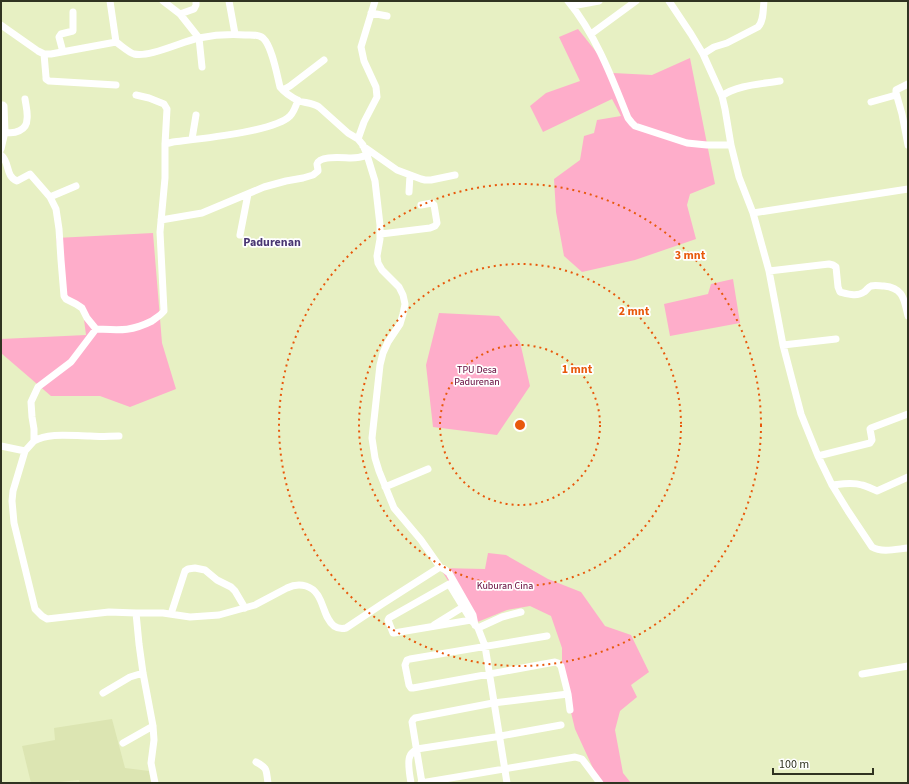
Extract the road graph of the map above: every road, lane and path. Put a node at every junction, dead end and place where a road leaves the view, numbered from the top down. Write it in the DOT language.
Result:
graph roads {
  1 [pos="110,1"];
  2 [pos="163,1"];
  3 [pos="196,1"];
  4 [pos="229,1"];
  5 [pos="375,1"];
  6 [pos="599,1"];
  7 [pos="636,1"];
  8 [pos="669,1"];
  9 [pos="764,1"];
  10 [pos="570,3"];
  11 [pos="73,12"];
  12 [pos="371,12"];
  13 [pos="180,14"];
  14 [pos="387,16"];
  15 [pos="1,25"];
  16 [pos="235,34"];
  17 [pos="591,34"];
  18 [pos="199,38"];
  19 [pos="116,42"];
  20 [pos="63,52"];
  21 [pos="44,54"];
  22 [pos="703,54"];
  23 [pos="324,60"];
  24 [pos="202,67"];
  25 [pos="780,81"];
  26 [pos="908,84"];
  27 [pos="116,85"];
  28 [pos="282,90"];
  29 [pos="136,95"];
  30 [pos="896,95"];
  31 [pos="722,96"];
  32 [pos="25,99"];
  33 [pos="298,100"];
  34 [pos="871,102"];
  35 [pos="1,104"];
  36 [pos="905,113"];
  37 [pos="196,115"];
  38 [pos="5,132"];
  39 [pos="192,139"];
  40 [pos="358,139"];
  41 [pos="908,141"];
  42 [pos="165,144"];
  43 [pos="363,146"];
  44 [pos="731,146"];
  45 [pos="1,148"];
  46 [pos="1,155"];
  47 [pos="367,155"];
  48 [pos="410,175"];
  49 [pos="455,175"];
  50 [pos="76,186"];
  51 [pos="908,189"];
  52 [pos="409,192"];
  53 [pos="248,194"];
  54 [pos="50,197"];
  55 [pos="421,205"];
  56 [pos="753,213"];
  57 [pos="161,220"];
  58 [pos="380,234"];
  59 [pos="240,235"];
  60 [pos="769,271"];
  61 [pos="908,316"];
  62 [pos="96,329"];
  63 [pos="836,339"];
  64 [pos="782,345"];
  65 [pos="908,414"];
  66 [pos="119,436"];
  67 [pos="34,441"];
  68 [pos="1,446"];
  69 [pos="25,451"];
  70 [pos="818,456"];
  71 [pos="428,469"];
  72 [pos="908,477"];
  73 [pos="832,485"];
  74 [pos="385,487"];
  75 [pos="908,548"];
  76 [pos="440,567"];
  77 [pos="245,608"];
  78 [pos="463,608"];
  79 [pos="521,612"];
  80 [pos="136,614"];
  81 [pos="171,614"];
  82 [pos="474,624"];
  83 [pos="430,627"];
  84 [pos="547,636"];
  85 [pos="485,646"];
  86 [pos="908,666"];
  87 [pos="143,673"];
  88 [pos="489,674"];
  89 [pos="862,674"];
  90 [pos="103,693"];
  91 [pos="568,694"];
  92 [pos="494,704"];
  93 [pos="570,710"];
  94 [pos="561,725"];
  95 [pos="153,726"];
  96 [pos="500,736"];
  97 [pos="122,743"];
  98 [pos="417,749"];
  99 [pos="256,762"];
  100 [pos="504,768"];
  101 [pos="155,783"];
  102 [pos="268,783"];
  103 [pos="411,783"];
  104 [pos="421,783"];
  105 [pos="507,783"];
  106 [pos="600,783"];
  1 -- 19 [label="street"];
  2 -- 13 [label="street"];
  3 -- 13 [label="street"];
  4 -- 16 [label="street"];
  5 -- 12 [label="street"];
  6 -- 10 [label="street"];
  7 -- 17 [label="street"];
  8 -- 22 [label="street"];
  9 -- 22 [label="street"];
  10 -- 17 [label="street"];
  11 -- 20 [label="street"];
  12 -- 14 [label="street"];
  12 -- 40 [label="street"];
  13 -- 18 [label="street"];
  15 -- 21 [label="street"];
  16 -- 18 [label="street"];
  16 -- 28 [label="street"];
  17 -- 44 [label="street"];
  18 -- 19 [label="street"];
  18 -- 24 [label="street"];
  19 -- 20 [label="street"];
  20 -- 21 [label="street"];
  21 -- 27 [label="street"];
  22 -- 31 [label="street"];
  23 -- 28 [label="street"];
  25 -- 31 [label="street"];
  26 -- 30 [label="street"];
  28 -- 33 [label="street"];
  29 -- 42 [label="street"];
  30 -- 34 [label="street"];
  30 -- 36 [label="street"];
  31 -- 44 [label="street"];
  32 -- 38 [label="street"];
  33 -- 39 [label="street"];
  33 -- 40 [label="street"];
  35 -- 38 [label="street"];
  36 -- 41 [label="street"];
  37 -- 39 [label="street"];
  38 -- 45 [label="street"];
  39 -- 42 [label="street"];
  40 -- 43 [label="street"];
  42 -- 57 [label="street"];
  43 -- 47 [label="street"];
  43 -- 48 [label="street"];
  44 -- 56 [label="street"];
  46 -- 54 [label="street"];
  47 -- 53 [label="street"];
  47 -- 58 [label="street"];
  48 -- 49 [label="street"];
  48 -- 52 [label="street"];
  50 -- 54 [label="street"];
  51 -- 56 [label="street"];
  53 -- 57 [label="street"];
  53 -- 59 [label="street"];
  54 -- 62 [label="street"];
  55 -- 58 [label="street"];
  56 -- 60 [label="street"];
  57 -- 62 [label="street"];
  58 -- 74 [label="street"];
  60 -- 61 [label="street"];
  60 -- 64 [label="street"];
  62 -- 67 [label="street"];
  63 -- 64 [label="street"];
  64 -- 70 [label="street"];
  65 -- 70 [label="street"];
  66 -- 67 [label="street"];
  67 -- 69 [label="street"];
  68 -- 69 [label="street"];
  69 -- 80 [label="street"];
  70 -- 73 [label="street"];
  71 -- 74 [label="street"];
  72 -- 73 [label="street"];
  73 -- 75 [label="street"];
  74 -- 76 [label="street"];
  76 -- 77 [label="street"];
  76 -- 82 [label="street"];
  77 -- 81 [label="street"];
  77 -- 81 [label="street"];
  78 -- 82 [label="street"];
  78 -- 83 [label="street"];
  78 -- 83 [label="street"];
  79 -- 82 [label="street"];
  80 -- 81 [label="street"];
  80 -- 87 [label="street"];
  82 -- 83 [label="street"];
  82 -- 85 [label="street"];
  84 -- 85 [label="street"];
  85 -- 88 [label="street"];
  85 -- 88 [label="street"];
  86 -- 89 [label="street"];
  87 -- 90 [label="street"];
  87 -- 95 [label="street"];
  88 -- 91 [label="street"];
  88 -- 92 [label="street"];
  91 -- 92 [label="street"];
  91 -- 93 [label="street"];
  92 -- 96 [label="street"];
  92 -- 98 [label="street"];
  94 -- 96 [label="street"];
  95 -- 97 [label="street"];
  95 -- 101 [label="street"];
  96 -- 98 [label="street"];
  96 -- 100 [label="street"];
  98 -- 103 [label="street"];
  98 -- 104 [label="street"];
  99 -- 102 [label="street"];
  100 -- 104 [label="street"];
  100 -- 105 [label="street"];
  100 -- 106 [label="street"];
}
